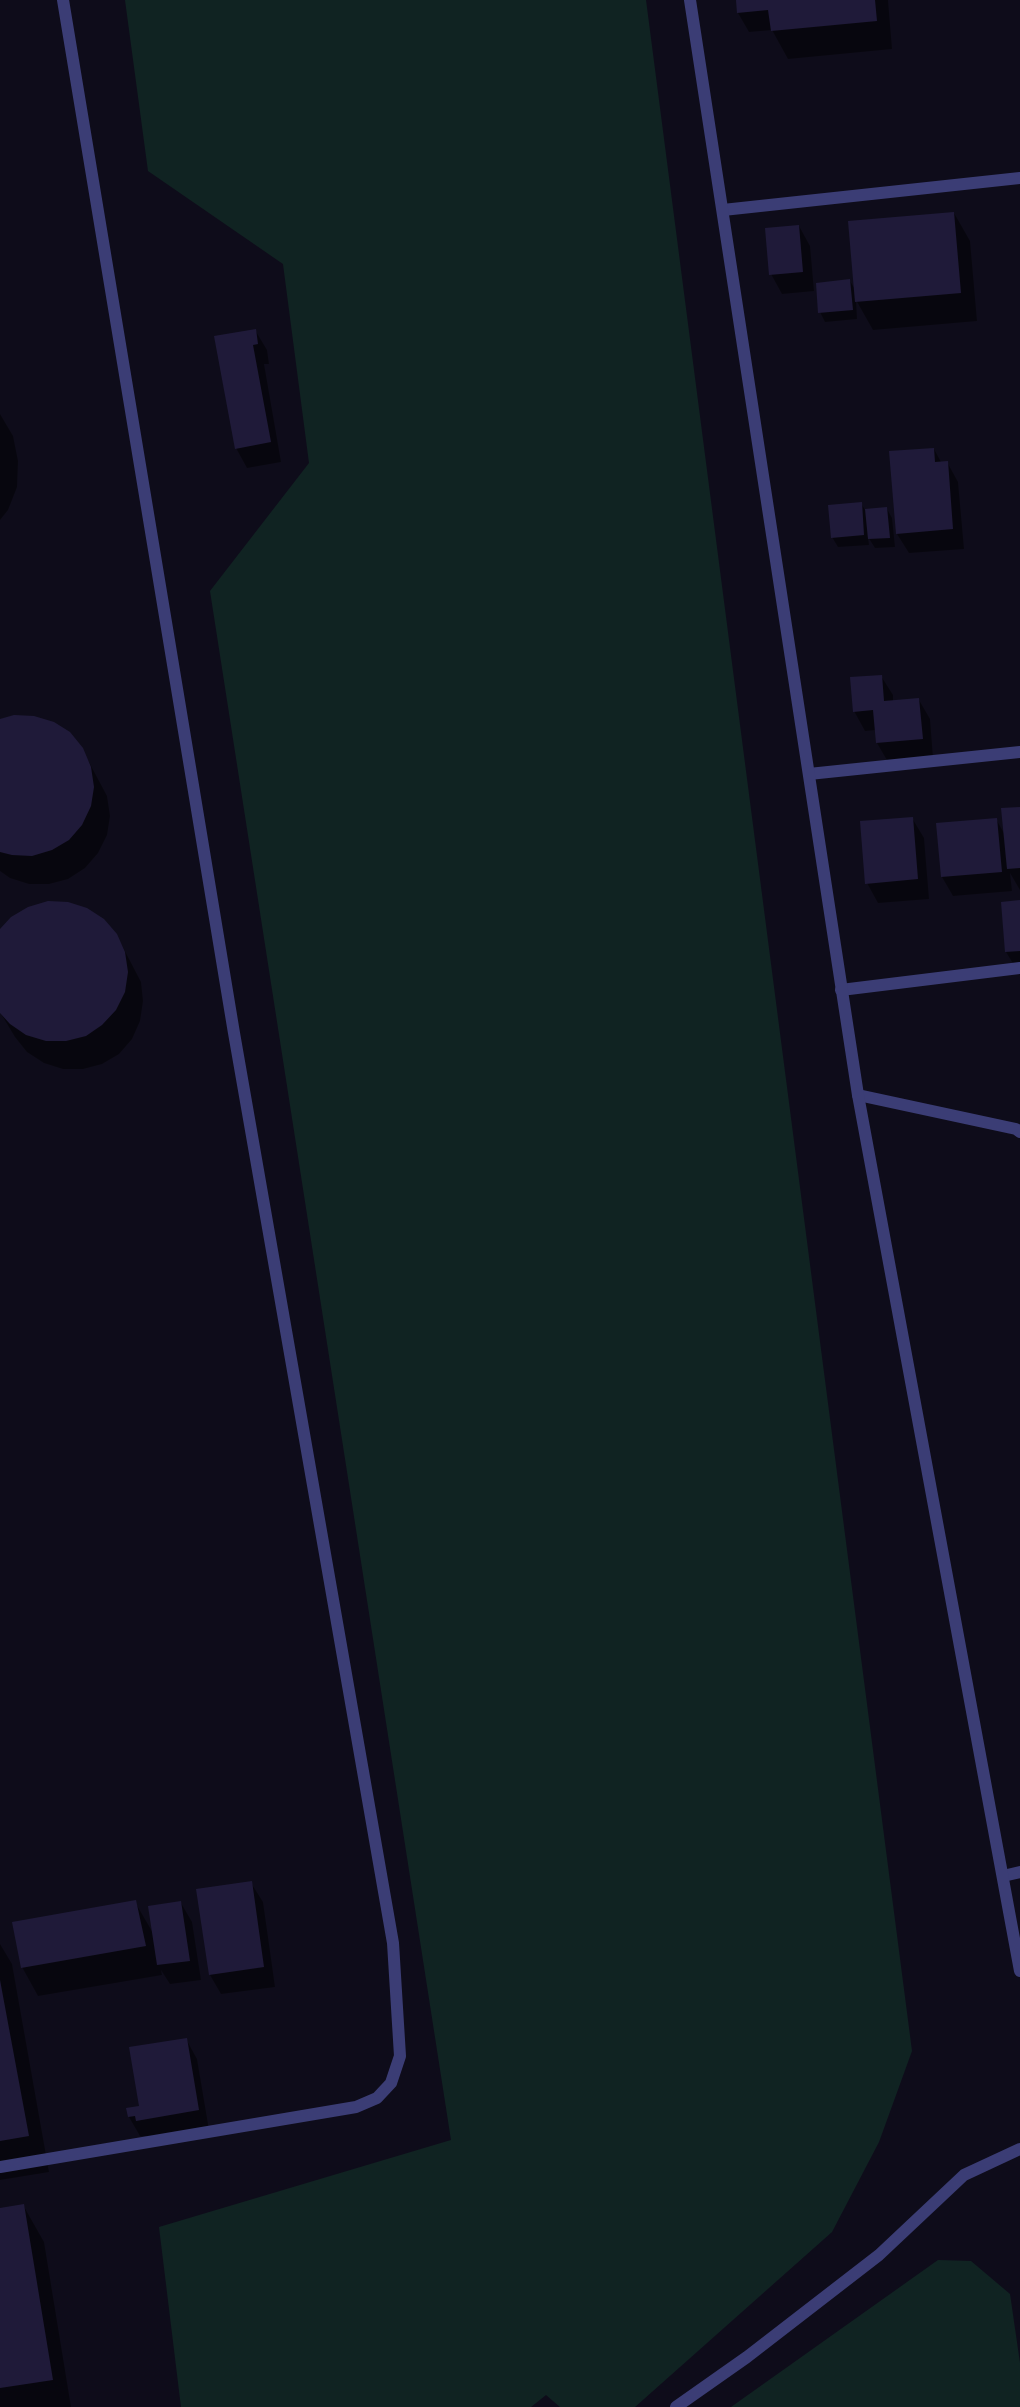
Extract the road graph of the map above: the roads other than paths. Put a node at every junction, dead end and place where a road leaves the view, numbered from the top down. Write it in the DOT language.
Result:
graph roads {
  1 [pos="63,0"];
  2 [pos="690,0"];
  3 [pos="1020,178"];
  4 [pos="723,210"];
  5 [pos="1020,752"];
  6 [pos="809,774"];
  7 [pos="1020,968"];
  8 [pos="841,990"];
  9 [pos="858,1095"];
  10 [pos="1020,1132"];
  11 [pos="1020,1872"];
  12 [pos="1003,1876"];
  13 [pos="1020,1971"];
  14 [pos="1020,2148"];
  15 [pos="0,2167"];
  16 [pos="676,2407"];
  1 -- 15 [label="street"];
  2 -- 4 [label="street"];
  3 -- 4 [label="street"];
  4 -- 6 [label="street"];
  5 -- 6 [label="street"];
  6 -- 8 [label="street"];
  7 -- 8 [label="street"];
  8 -- 9 [label="street"];
  9 -- 10 [label="street"];
  9 -- 12 [label="street"];
  11 -- 12 [label="street"];
  12 -- 13 [label="street"];
  14 -- 16 [label="street"];
}
